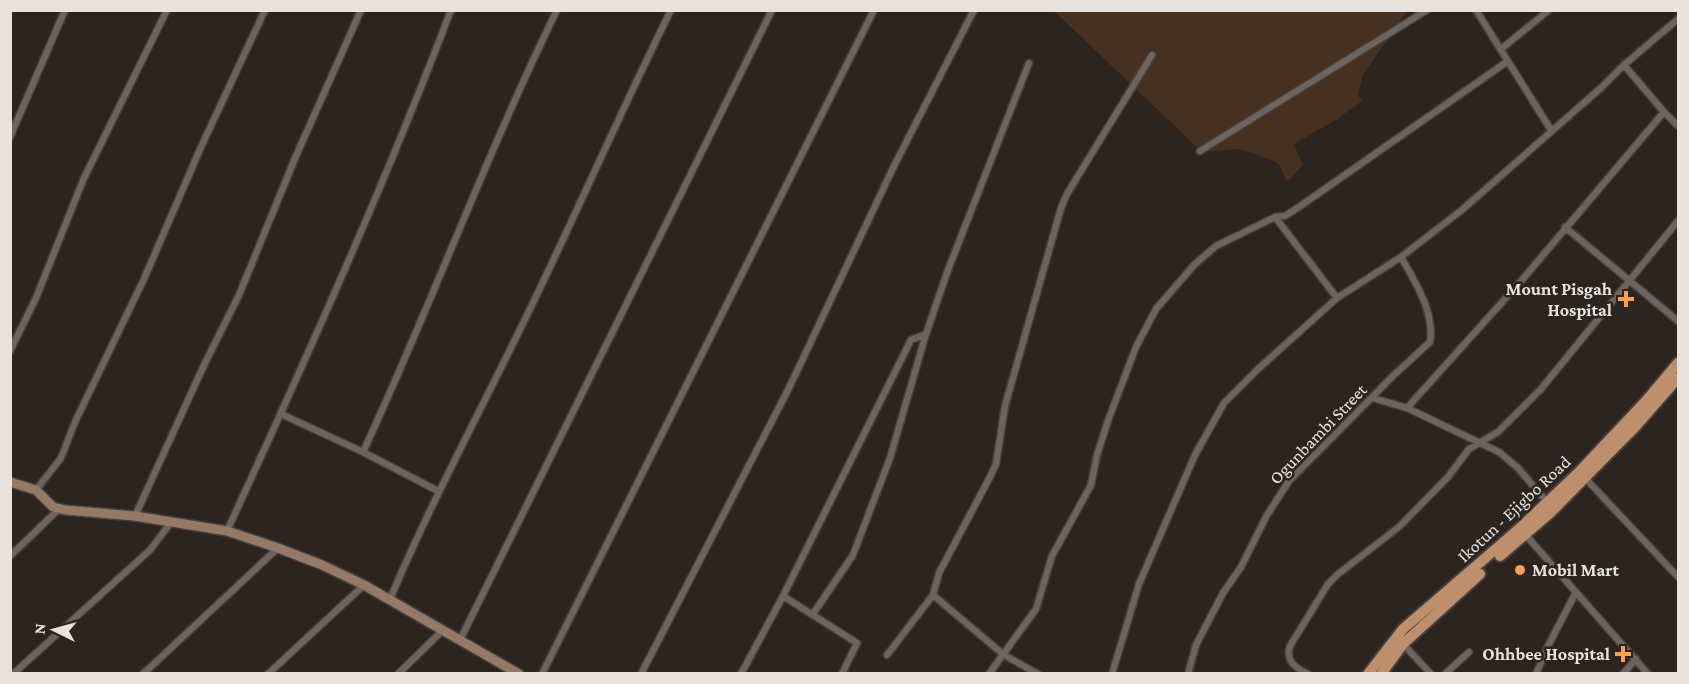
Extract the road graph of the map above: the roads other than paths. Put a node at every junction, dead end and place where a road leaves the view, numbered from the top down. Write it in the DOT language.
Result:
graph roads {
  1 [pos="65,10"];
  2 [pos="167,10"];
  3 [pos="265,10"];
  4 [pos="361,10"];
  5 [pos="451,10"];
  6 [pos="556,10"];
  7 [pos="671,10"];
  8 [pos="772,10"];
  9 [pos="874,10"];
  10 [pos="974,10"];
  11 [pos="1427,10"];
  12 [pos="1476,10"];
  13 [pos="1549,10"];
  14 [pos="1678,19"];
  15 [pos="1501,49"];
  16 [pos="1152,55"];
  17 [pos="1508,61"];
  18 [pos="1029,63"];
  19 [pos="1624,65"];
  20 [pos="1664,112"];
  21 [pos="1678,126"];
  22 [pos="1551,130"];
  23 [pos="10,137"];
  24 [pos="1200,151"];
  25 [pos="1275,217"];
  26 [pos="1678,221"];
  27 [pos="1565,227"];
  28 [pos="1401,257"];
  29 [pos="1630,281"];
  30 [pos="1337,298"];
  31 [pos="1678,321"];
  32 [pos="926,334"];
  33 [pos="10,351"];
  34 [pos="1678,363"];
  35 [pos="1678,378"];
  36 [pos="1373,398"];
  37 [pos="1407,408"];
  38 [pos="281,414"];
  39 [pos="1480,444"];
  40 [pos="363,452"];
  41 [pos="1585,478"];
  42 [pos="10,482"];
  43 [pos="36,490"];
  44 [pos="438,491"];
  45 [pos="1547,502"];
  46 [pos="59,508"];
  47 [pos="135,516"];
  48 [pos="172,521"];
  49 [pos="227,531"];
  50 [pos="1523,532"];
  51 [pos="278,549"];
  52 [pos="10,556"];
  53 [pos="1678,577"];
  54 [pos="364,585"];
  55 [pos="1576,592"];
  56 [pos="933,595"];
  57 [pos="783,596"];
  58 [pos="390,599"];
  59 [pos="813,614"];
  60 [pos="443,630"];
  61 [pos="460,639"];
  62 [pos="1403,644"];
  63 [pos="1469,651"];
  64 [pos="887,655"];
  65 [pos="1004,655"];
  66 [pos="1636,659"];
  67 [pos="13,674"];
  68 [pos="143,674"];
  69 [pos="268,674"];
  70 [pos="398,674"];
  71 [pos="519,674"];
  72 [pos="542,674"];
  73 [pos="641,674"];
  74 [pos="741,674"];
  75 [pos="842,674"];
  76 [pos="989,674"];
  77 [pos="1038,674"];
  78 [pos="1112,674"];
  79 [pos="1188,674"];
  80 [pos="1308,674"];
  81 [pos="1368,674"];
  82 [pos="1381,674"];
  83 [pos="1431,674"];
  84 [pos="1445,674"];
  85 [pos="1536,674"];
  86 [pos="1623,674"];
  87 [pos="1648,674"];
  1 -- 23 [label="street"];
  2 -- 33 [label="street"];
  3 -- 43 [label="street"];
  4 -- 47 [label="street"];
  5 -- 38 [label="street"];
  6 -- 40 [label="street"];
  7 -- 44 [label="street"];
  8 -- 61 [label="street"];
  9 -- 72 [label="street"];
  10 -- 73 [label="street"];
  11 -- 24 [label="street"];
  12 -- 15 [label="street"];
  13 -- 15 [label="street"];
  14 -- 19 [label="street"];
  15 -- 17 [label="street"];
  16 -- 56 [label="street"];
  17 -- 22 [label="street"];
  17 -- 25 [label="street"];
  18 -- 32 [label="street"];
  19 -- 20 [label="street"];
  19 -- 22 [label="street"];
  20 -- 21 [label="street"];
  20 -- 27 [label="street"];
  22 -- 28 [label="street"];
  25 -- 30 [label="street"];
  25 -- 65 [label="street"];
  26 -- 29 [label="street"];
  27 -- 29 [label="street"];
  27 -- 37 [label="street"];
  28 -- 30 [label="street"];
  28 -- 36 [label="street, Ogunbambi Street"];
  29 -- 31 [label="street"];
  29 -- 39 [label="street"];
  30 -- 78 [label="street"];
  32 -- 57 [label="street"];
  32 -- 59 [label="street"];
  34 -- 45 [label="main road, Ikotun - Ejigbo Road"];
  35 -- 41 [label="main road, Ikotun - Ejigbo Road"];
  36 -- 37 [label="street"];
  36 -- 79 [label="street, Ogunbambi Street"];
  37 -- 39 [label="street"];
  38 -- 40 [label="street"];
  38 -- 49 [label="street"];
  39 -- 45 [label="street"];
  39 -- 80 [label="street"];
  40 -- 44 [label="street"];
  41 -- 50 [label="main road, Ikotun - Ejigbo Road"];
  41 -- 53 [label="street"];
  42 -- 43 [label="street"];
  43 -- 46 [label="street"];
  44 -- 58 [label="street"];
  45 -- 50 [label="main road, Ikotun - Ejigbo Road"];
  46 -- 47 [label="street"];
  46 -- 52 [label="street"];
  47 -- 48 [label="street"];
  48 -- 49 [label="street"];
  48 -- 67 [label="street"];
  49 -- 51 [label="street"];
  50 -- 55 [label="street"];
  50 -- 62 [label="main road, Ikotun - Ejigbo Road"];
  50 -- 81 [label="main road, Ikotun - Ejigbo Road"];
  51 -- 54 [label="street"];
  51 -- 68 [label="street"];
  54 -- 58 [label="street"];
  54 -- 69 [label="street"];
  55 -- 66 [label="street"];
  55 -- 85 [label="street"];
  56 -- 64 [label="street"];
  56 -- 65 [label="street"];
  57 -- 59 [label="street"];
  57 -- 74 [label="street"];
  58 -- 60 [label="street"];
  59 -- 75 [label="street"];
  60 -- 61 [label="street"];
  60 -- 70 [label="street"];
  61 -- 71 [label="street"];
  62 -- 82 [label="main road, Ikotun - Ejigbo Road"];
  62 -- 83 [label="street"];
  63 -- 84 [label="street"];
  65 -- 76 [label="street"];
  65 -- 77 [label="street"];
  66 -- 86 [label="street"];
  66 -- 87 [label="street"];
}
